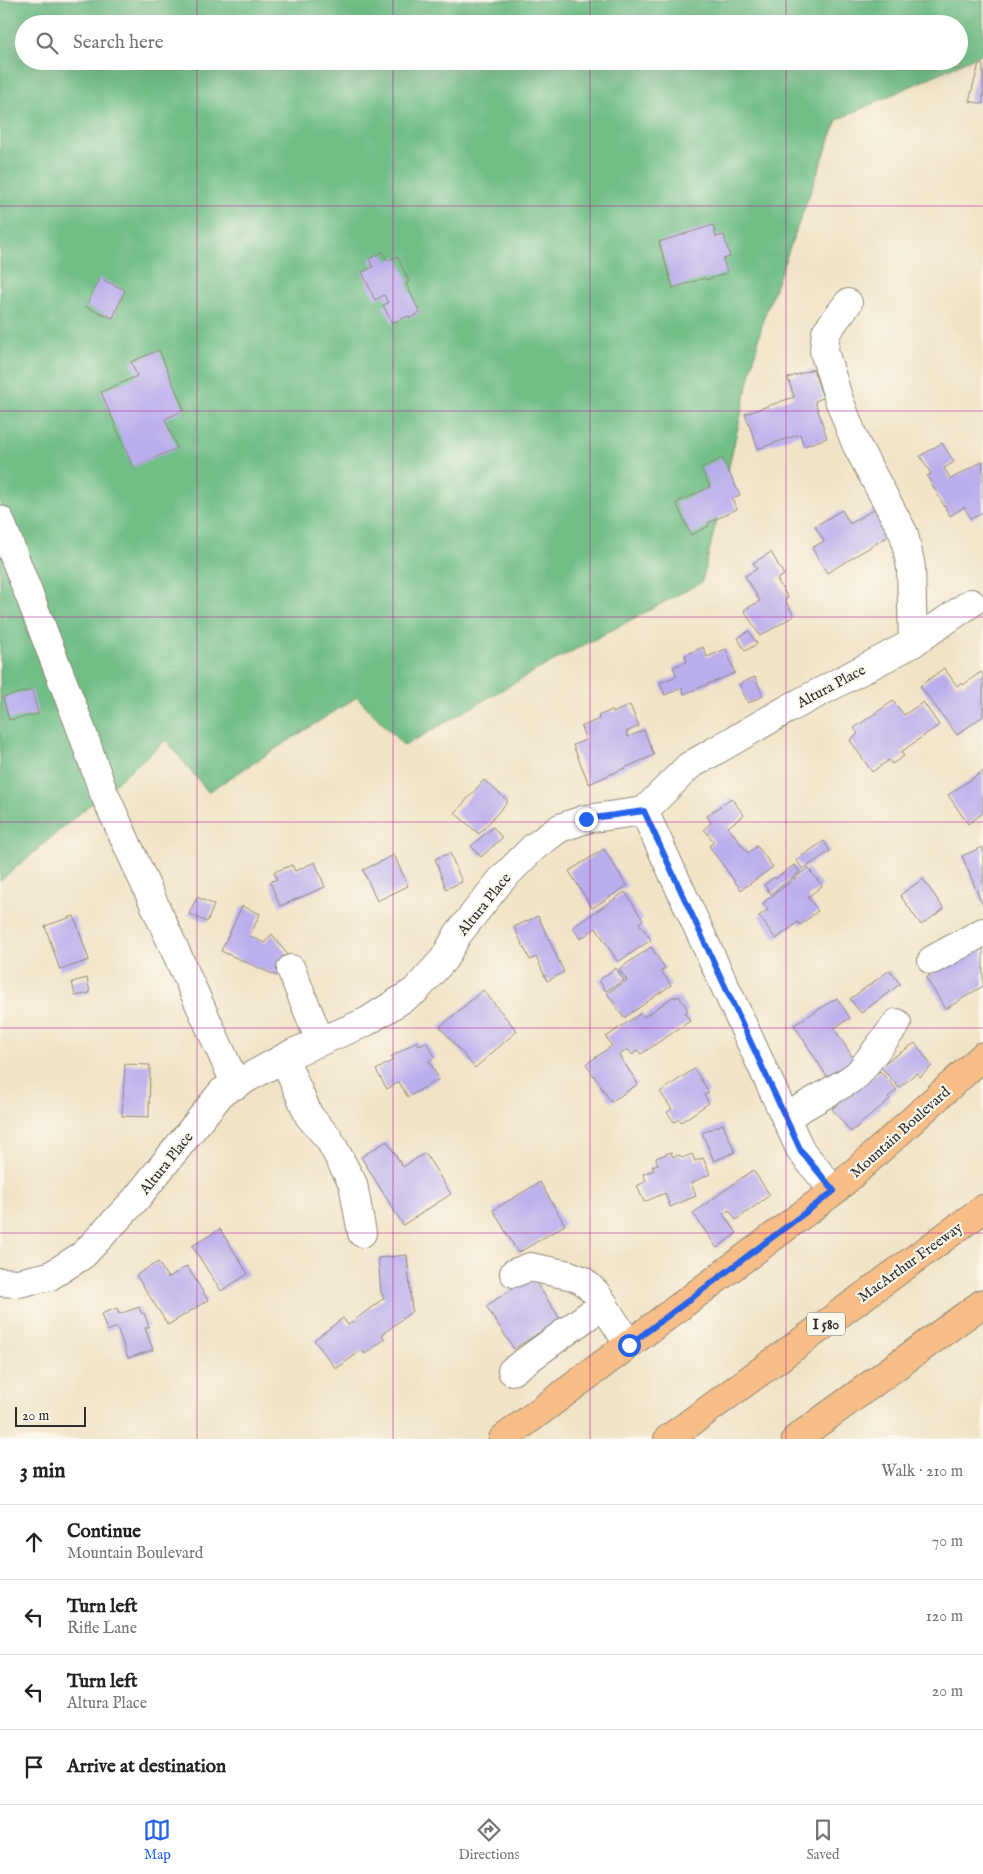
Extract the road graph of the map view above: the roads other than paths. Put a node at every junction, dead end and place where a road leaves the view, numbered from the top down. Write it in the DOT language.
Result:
graph roads {
  1 [pos="848,303"];
  2 [pos="0,520"];
  3 [pos="971,603"];
  4 [pos="913,643"];
  5 [pos="644,811"];
  6 [pos="983,932"];
  7 [pos="932,960"];
  8 [pos="291,969"];
  9 [pos="897,1023"];
  10 [pos="320,1041"];
  11 [pos="983,1056"];
  12 [pos="284,1058"];
  13 [pos="236,1085"];
  14 [pos="786,1117"];
  15 [pos="834,1191"];
  16 [pos="983,1209"];
  17 [pos="362,1233"];
  18 [pos="514,1272"];
  19 [pos="0,1282"];
  20 [pos="983,1303"];
  21 [pos="604,1304"];
  22 [pos="629,1345"];
  23 [pos="512,1371"];
  24 [pos="503,1439"];
  25 [pos="668,1439"];
  26 [pos="796,1439"];
  1 -- 4 [label="street"];
  2 -- 13 [label="street"];
  3 -- 4 [label="street, Altura Place"];
  4 -- 5 [label="street, Altura Place"];
  5 -- 10 [label="street, Altura Place"];
  5 -- 14 [label="street"];
  6 -- 7 [label="street"];
  8 -- 10 [label="street"];
  9 -- 14 [label="street"];
  10 -- 12 [label="street, Altura Place"];
  11 -- 15 [label="main road, Mountain Boulevard"];
  12 -- 13 [label="street, Altura Place"];
  12 -- 17 [label="street"];
  13 -- 19 [label="street, Altura Place"];
  14 -- 15 [label="street"];
  15 -- 22 [label="main road, Mountain Boulevard"];
  16 -- 25 [label="main road, MacArthur Freeway / I 580"];
  18 -- 21 [label="street"];
  20 -- 26 [label="main road"];
  21 -- 22 [label="street"];
  21 -- 23 [label="street"];
  22 -- 24 [label="main road, Mountain Boulevard"];
}
